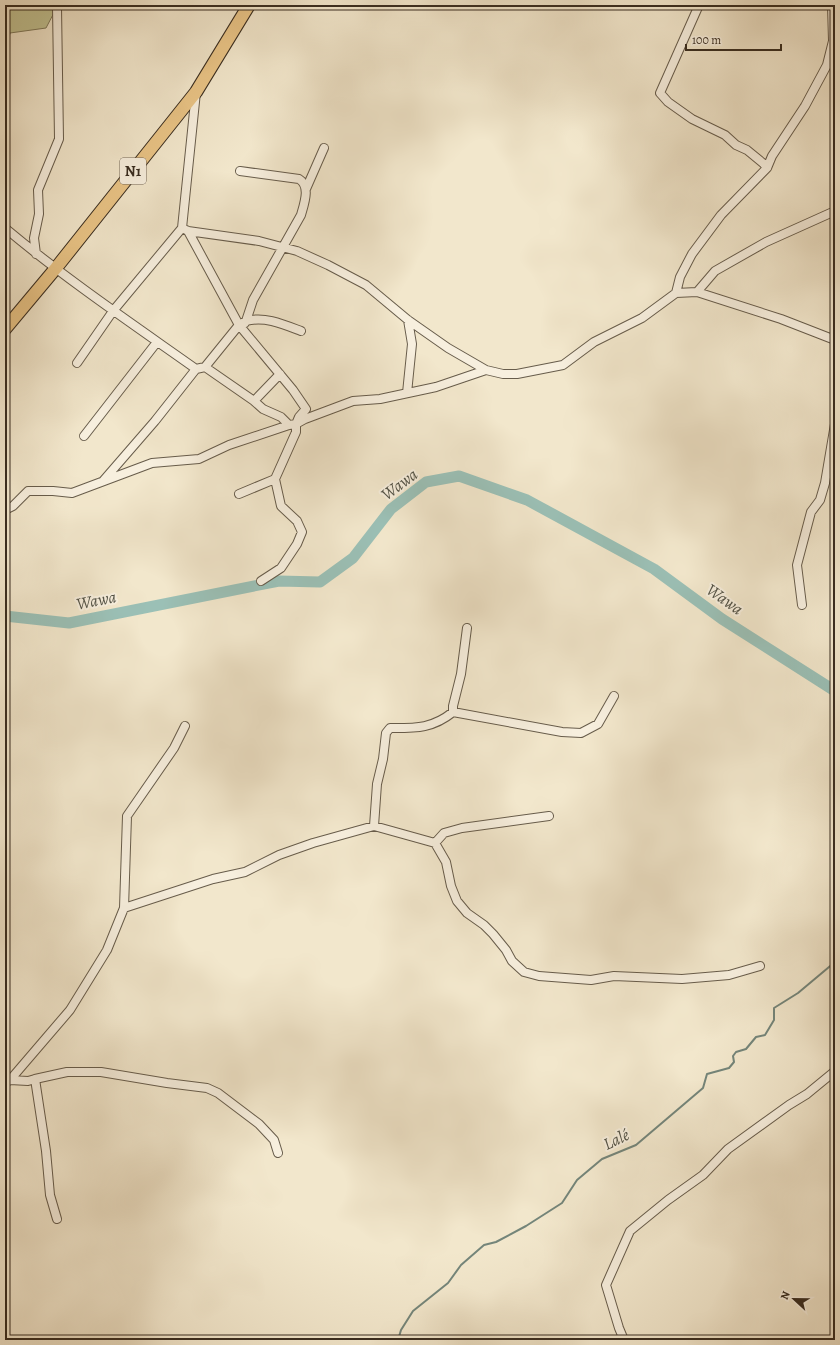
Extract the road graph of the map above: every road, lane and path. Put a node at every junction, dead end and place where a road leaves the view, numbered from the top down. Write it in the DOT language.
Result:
graph roads {
  1 [pos="249,5"];
  2 [pos="699,5"];
  3 [pos="832,5"];
  4 [pos="57,7"];
  5 [pos="827,65"];
  6 [pos="835,68"];
  7 [pos="196,92"];
  8 [pos="324,148"];
  9 [pos="767,168"];
  10 [pos="240,171"];
  11 [pos="306,189"];
  12 [pos="835,211"];
  13 [pos="835,218"];
  14 [pos="817,219"];
  15 [pos="5,228"];
  16 [pos="185,229"];
  17 [pos="282,247"];
  18 [pos="36,254"];
  19 [pos="56,268"];
  20 [pos="697,292"];
  21 [pos="676,293"];
  22 [pos="113,311"];
  23 [pos="408,320"];
  24 [pos="243,325"];
  25 [pos="5,329"];
  26 [pos="301,331"];
  27 [pos="835,340"];
  28 [pos="157,342"];
  29 [pos="77,363"];
  30 [pos="205,367"];
  31 [pos="196,369"];
  32 [pos="486,370"];
  33 [pos="280,374"];
  34 [pos="407,393"];
  35 [pos="254,401"];
  36 [pos="293,424"];
  37 [pos="835,424"];
  38 [pos="84,436"];
  39 [pos="275,478"];
  40 [pos="102,481"];
  41 [pos="239,494"];
  42 [pos="5,510"];
  43 [pos="261,581"];
  44 [pos="802,605"];
  45 [pos="467,628"];
  46 [pos="614,696"];
  47 [pos="453,712"];
  48 [pos="185,726"];
  49 [pos="548,816"];
  50 [pos="374,826"];
  51 [pos="435,843"];
  52 [pos="124,908"];
  53 [pos="760,966"];
  54 [pos="835,1071"];
  55 [pos="35,1079"];
  56 [pos="8,1082"];
  57 [pos="278,1153"];
  58 [pos="57,1219"];
  59 [pos="624,1340"];
  1 -- 7 [label="highway, N1"];
  2 -- 9 [label="street"];
  3 -- 5 [label="street"];
  4 -- 18 [label="street"];
  5 -- 6 [label="street"];
  5 -- 9 [label="street"];
  7 -- 16 [label="street"];
  7 -- 19 [label="highway, N1"];
  8 -- 11 [label="street"];
  9 -- 21 [label="street"];
  10 -- 11 [label="street"];
  11 -- 17 [label="street"];
  12 -- 14 [label="street"];
  13 -- 14 [label="street"];
  14 -- 20 [label="street"];
  15 -- 18 [label="street"];
  16 -- 17 [label="street"];
  16 -- 22 [label="street"];
  16 -- 24 [label="street"];
  17 -- 23 [label="street"];
  17 -- 24 [label="street"];
  18 -- 19 [label="street"];
  19 -- 22 [label="street"];
  19 -- 25 [label="highway, N1"];
  20 -- 21 [label="street"];
  20 -- 27 [label="street"];
  21 -- 32 [label="street"];
  22 -- 28 [label="street"];
  22 -- 29 [label="street"];
  23 -- 32 [label="street"];
  23 -- 34 [label="street"];
  24 -- 26 [label="street"];
  24 -- 30 [label="street"];
  24 -- 33 [label="street"];
  28 -- 31 [label="street"];
  28 -- 38 [label="street"];
  30 -- 31 [label="street"];
  30 -- 35 [label="street"];
  31 -- 40 [label="street"];
  32 -- 34 [label="street"];
  33 -- 35 [label="street"];
  33 -- 36 [label="street"];
  34 -- 36 [label="street"];
  35 -- 36 [label="street"];
  36 -- 39 [label="street"];
  36 -- 40 [label="street"];
  37 -- 44 [label="street"];
  39 -- 41 [label="street"];
  39 -- 43 [label="street"];
  40 -- 42 [label="street"];
  45 -- 47 [label="street"];
  46 -- 47 [label="street"];
  47 -- 50 [label="street"];
  48 -- 52 [label="street"];
  49 -- 51 [label="street"];
  50 -- 51 [label="street"];
  50 -- 52 [label="street"];
  51 -- 53 [label="street"];
  52 -- 56 [label="street"];
  54 -- 59 [label="street"];
  55 -- 56 [label="street"];
  55 -- 57 [label="street"];
  55 -- 58 [label="street"];
}
